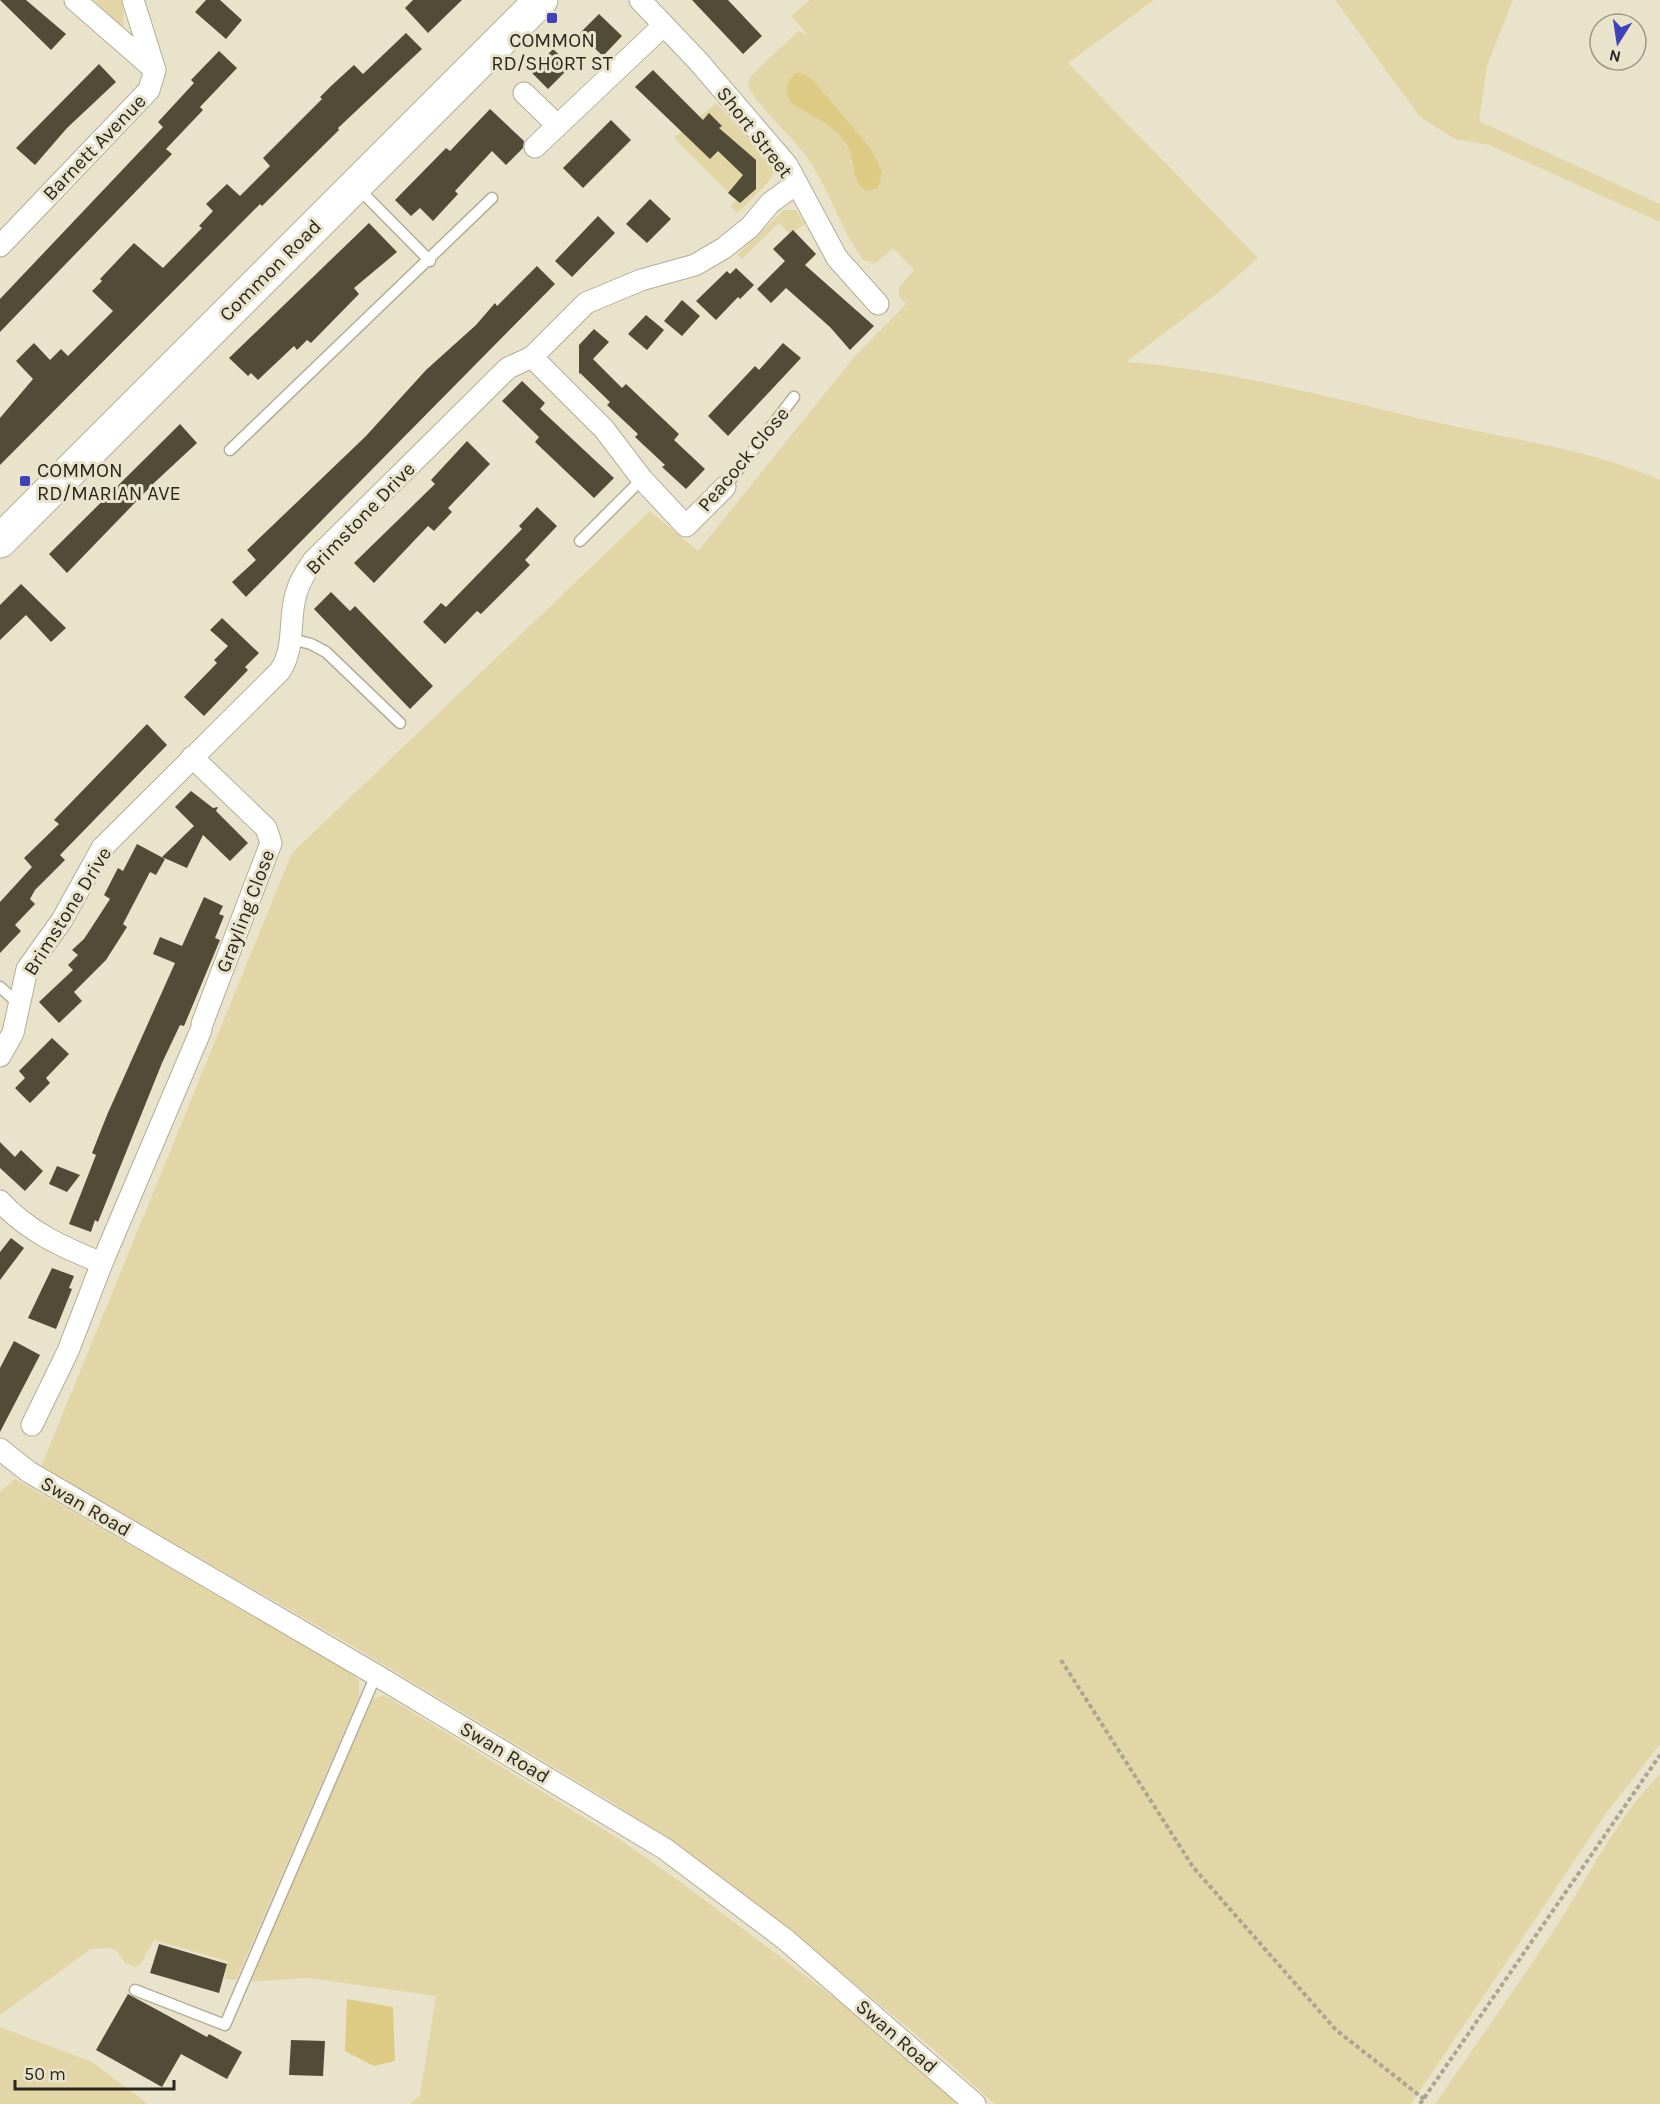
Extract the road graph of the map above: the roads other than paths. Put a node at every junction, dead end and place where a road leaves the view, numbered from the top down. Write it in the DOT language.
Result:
graph roads {
  1 [pos="75,0"];
  2 [pos="133,0"];
  3 [pos="541,0"];
  4 [pos="640,0"];
  5 [pos="664,25"];
  6 [pos="155,70"];
  7 [pos="524,93"];
  8 [pos="557,125"];
  9 [pos="535,147"];
  10 [pos="796,184"];
  11 [pos="356,186"];
  12 [pos="492,198"];
  13 [pos="0,246"];
  14 [pos="430,261"];
  15 [pos="878,304"];
  16 [pos="532,357"];
  17 [pos="794,397"];
  18 [pos="230,450"];
  19 [pos="642,479"];
  20 [pos="725,487"];
  21 [pos="0,541"];
  22 [pos="580,541"];
  23 [pos="292,639"];
  24 [pos="400,723"];
  25 [pos="192,757"];
  26 [pos="0,987"];
  27 [pos="20,1005"];
  28 [pos="0,1056"];
  29 [pos="0,1201"];
  30 [pos="102,1263"];
  31 [pos="32,1425"];
  32 [pos="0,1449"];
  33 [pos="376,1675"];
  34 [pos="135,1990"];
  35 [pos="975,2104"];
  1 -- 6 [label="street"];
  2 -- 6 [label="street, Barnett Avenue"];
  3 -- 11 [label="main road, Common Road"];
  4 -- 5 [label="street, Short Street"];
  5 -- 8 [label="street"];
  5 -- 10 [label="street, Short Street"];
  6 -- 13 [label="street, Barnett Avenue"];
  7 -- 8 [label="street"];
  8 -- 9 [label="street"];
  10 -- 15 [label="street, Short Street"];
  10 -- 16 [label="street, Brimstone Drive"];
  11 -- 14 [label="lane"];
  11 -- 21 [label="main road, Common Road"];
  12 -- 14 [label="lane"];
  14 -- 18 [label="lane"];
  16 -- 19 [label="street, Peacock Close"];
  16 -- 23 [label="street, Brimstone Drive"];
  17 -- 20 [label="lane, Peacock Close"];
  19 -- 20 [label="street, Peacock Close"];
  19 -- 22 [label="lane"];
  23 -- 24 [label="lane"];
  23 -- 25 [label="street, Brimstone Drive"];
  25 -- 27 [label="street, Brimstone Drive"];
  25 -- 30 [label="street, Grayling Close"];
  26 -- 27 [label="lane"];
  27 -- 28 [label="street, Brimstone Drive"];
  29 -- 30 [label="street"];
  30 -- 31 [label="street, Grayling Close"];
  32 -- 33 [label="street, Swan Road"];
  33 -- 34 [label="lane"];
  33 -- 35 [label="street, Swan Road"];
}
